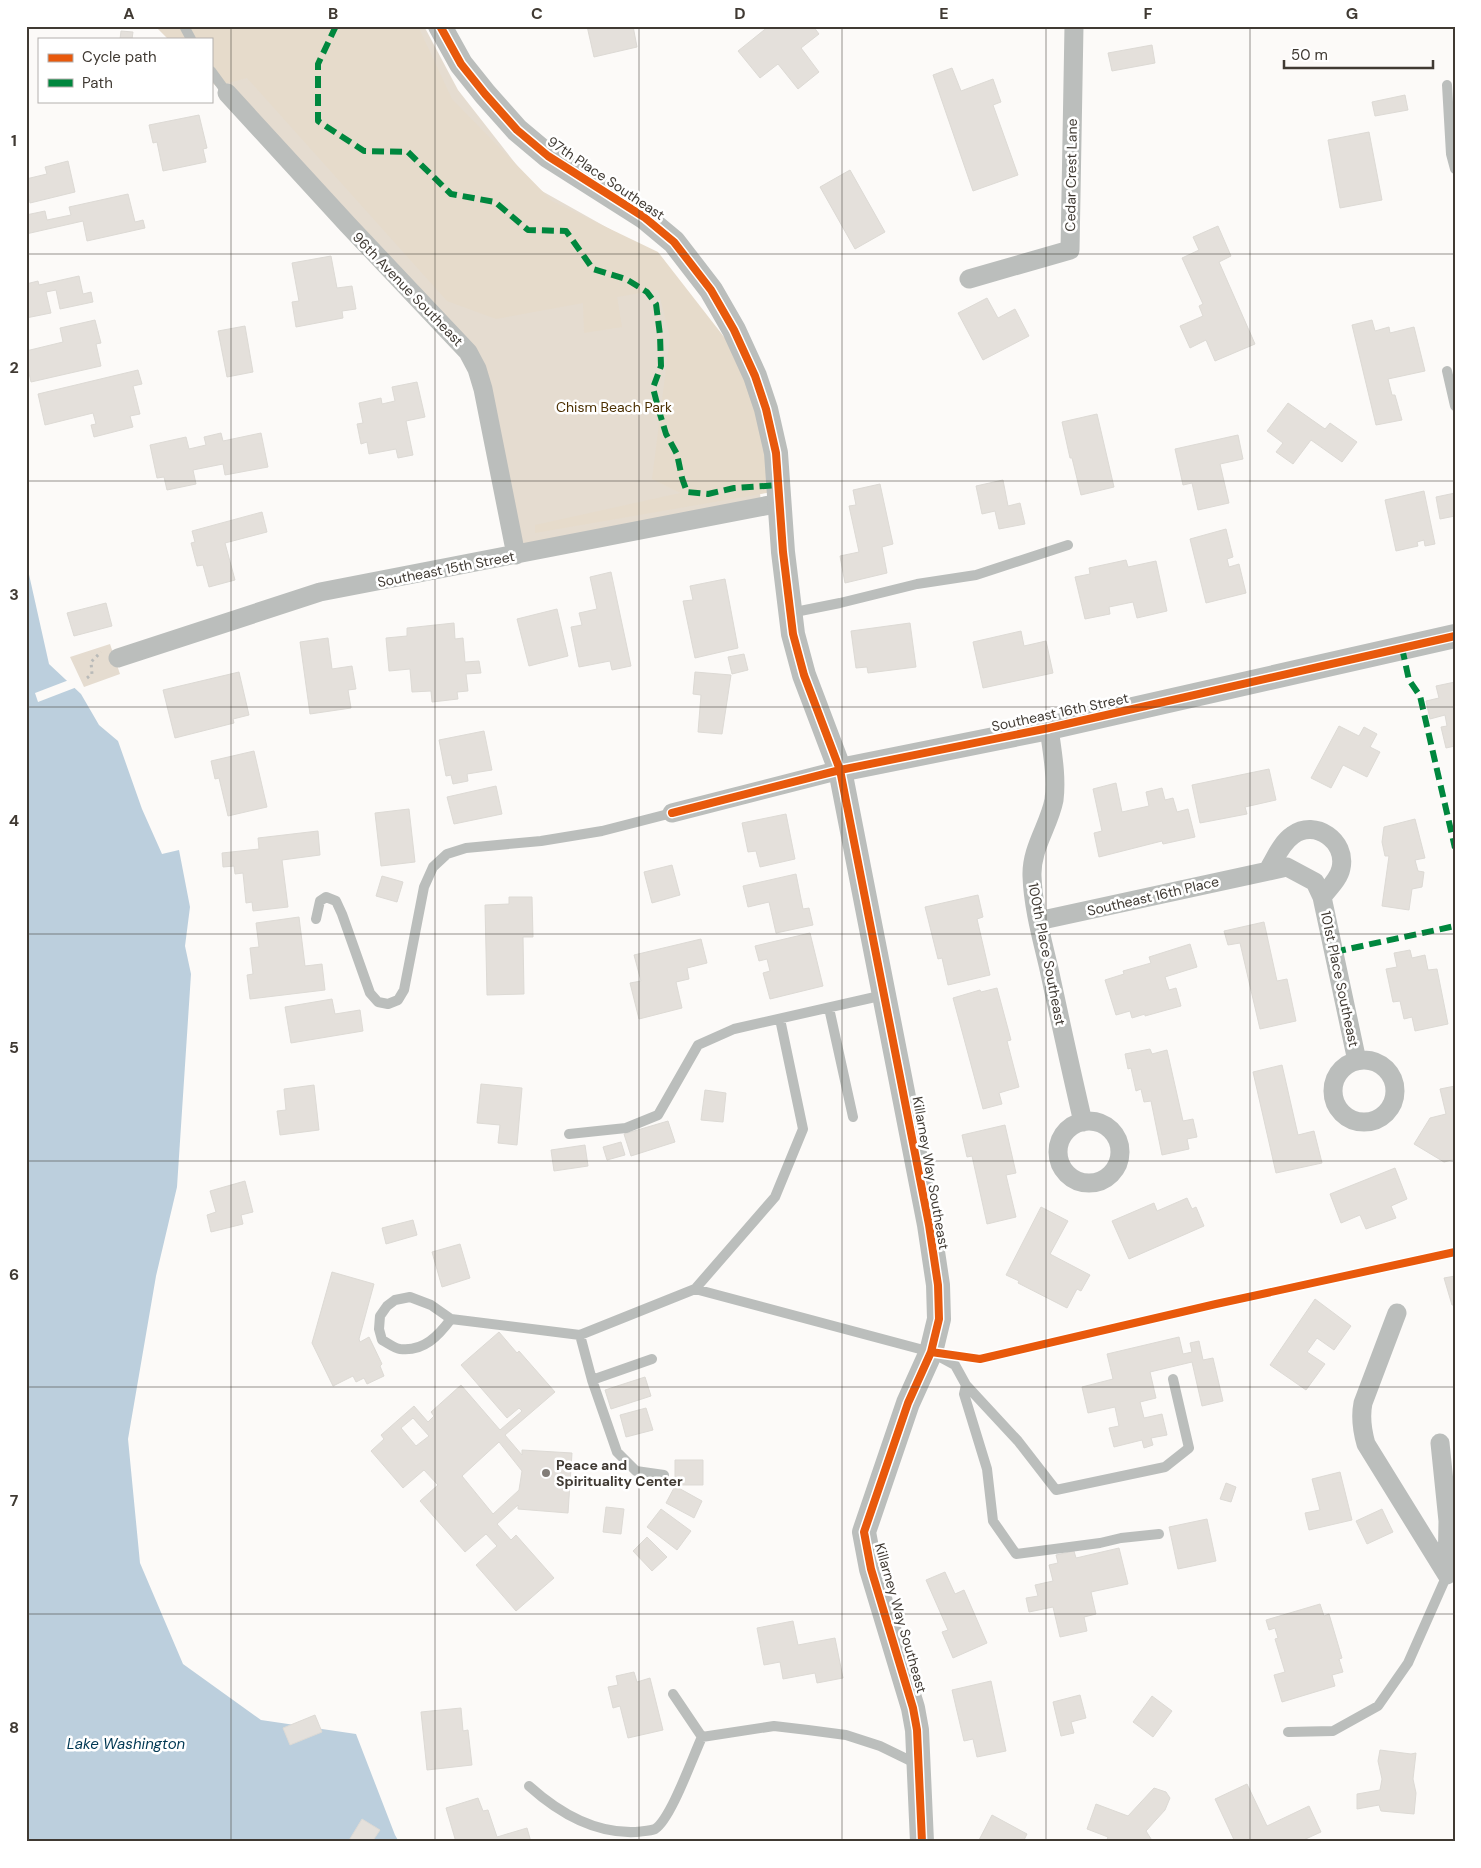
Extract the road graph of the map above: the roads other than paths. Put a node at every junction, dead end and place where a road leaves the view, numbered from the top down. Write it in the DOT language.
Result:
graph roads {
  1 [pos="184,26"];
  2 [pos="440,26"];
  3 [pos="1074,26"];
  4 [pos="190,38"];
  5 [pos="212,72"];
  6 [pos="1447,85"];
  7 [pos="227,93"];
  8 [pos="1455,169"];
  9 [pos="969,279"];
  10 [pos="1447,370"];
  11 [pos="1455,406"];
  12 [pos="780,503"];
  13 [pos="1068,545"];
  14 [pos="516,555"];
  15 [pos="790,613"];
  16 [pos="1455,636"];
  17 [pos="118,658"];
  18 [pos="1050,728"];
  19 [pos="840,770"];
  20 [pos="672,813"];
  21 [pos="1268,870"];
  22 [pos="1302,874"];
  23 [pos="1322,896"];
  24 [pos="316,919"];
  25 [pos="1038,921"];
  26 [pos="884,995"];
  27 [pos="828,1008"];
  28 [pos="780,1019"];
  29 [pos="1357,1061"];
  30 [pos="853,1117"];
  31 [pos="1083,1122"];
  32 [pos="569,1134"];
  33 [pos="695,1289"];
  34 [pos="1397,1313"];
  35 [pos="452,1319"];
  36 [pos="580,1335"];
  37 [pos="931,1352"];
  38 [pos="652,1359"];
  39 [pos="1173,1379"];
  40 [pos="592,1380"];
  41 [pos="966,1385"];
  42 [pos="1440,1443"];
  43 [pos="664,1475"];
  44 [pos="1159,1534"];
  45 [pos="1451,1576"];
  46 [pos="673,1694"];
  47 [pos="1288,1732"];
  48 [pos="702,1737"];
  49 [pos="918,1764"];
  50 [pos="529,1786"];
  51 [pos="922,1842"];
  1 -- 4 [label="lane"];
  2 -- 12 [label="street, 97th Place Southeast"];
  3 -- 9 [label="street, Cedar Crest Lane"];
  5 -- 7 [label="lane"];
  6 -- 8 [label="lane"];
  7 -- 14 [label="street, 96th Avenue Southeast"];
  10 -- 11 [label="lane"];
  12 -- 14 [label="street, Southeast 15th Street"];
  12 -- 15 [label="street, Killarney Way Southeast"];
  13 -- 15 [label="lane"];
  14 -- 17 [label="street, Southeast 15th Street"];
  15 -- 19 [label="street, Killarney Way Southeast"];
  16 -- 18 [label="street, Southeast 16th Street"];
  18 -- 19 [label="street, Southeast 16th Street"];
  18 -- 25 [label="street, 100th Place Southeast"];
  19 -- 20 [label="street, Southeast 16th Street"];
  19 -- 26 [label="street, Killarney Way Southeast"];
  20 -- 24 [label="lane"];
  21 -- 22 [label="street, Southeast 16th Place"];
  21 -- 23 [label="street, 101st Place Southeast"];
  21 -- 25 [label="street, Southeast 16th Place"];
  22 -- 23 [label="street, 101st Place Southeast"];
  23 -- 29 [label="street, 101st Place Southeast"];
  25 -- 31 [label="street, 100th Place Southeast"];
  26 -- 27 [label="lane"];
  26 -- 37 [label="street, Killarney Way Southeast"];
  27 -- 28 [label="lane"];
  27 -- 30 [label="lane"];
  28 -- 32 [label="lane"];
  28 -- 33 [label="lane"];
  33 -- 36 [label="lane"];
  33 -- 37 [label="lane"];
  34 -- 45 [label="street"];
  35 -- 35 [label="lane"];
  35 -- 36 [label="lane"];
  36 -- 40 [label="lane"];
  37 -- 41 [label="lane"];
  37 -- 49 [label="street, Killarney Way Southeast"];
  38 -- 40 [label="lane"];
  39 -- 41 [label="lane"];
  40 -- 43 [label="lane"];
  41 -- 44 [label="lane"];
  42 -- 45 [label="street"];
  45 -- 47 [label="lane"];
  46 -- 48 [label="lane"];
  48 -- 49 [label="lane"];
  48 -- 50 [label="lane"];
  49 -- 51 [label="street, Killarney Way Southeast"];
}
